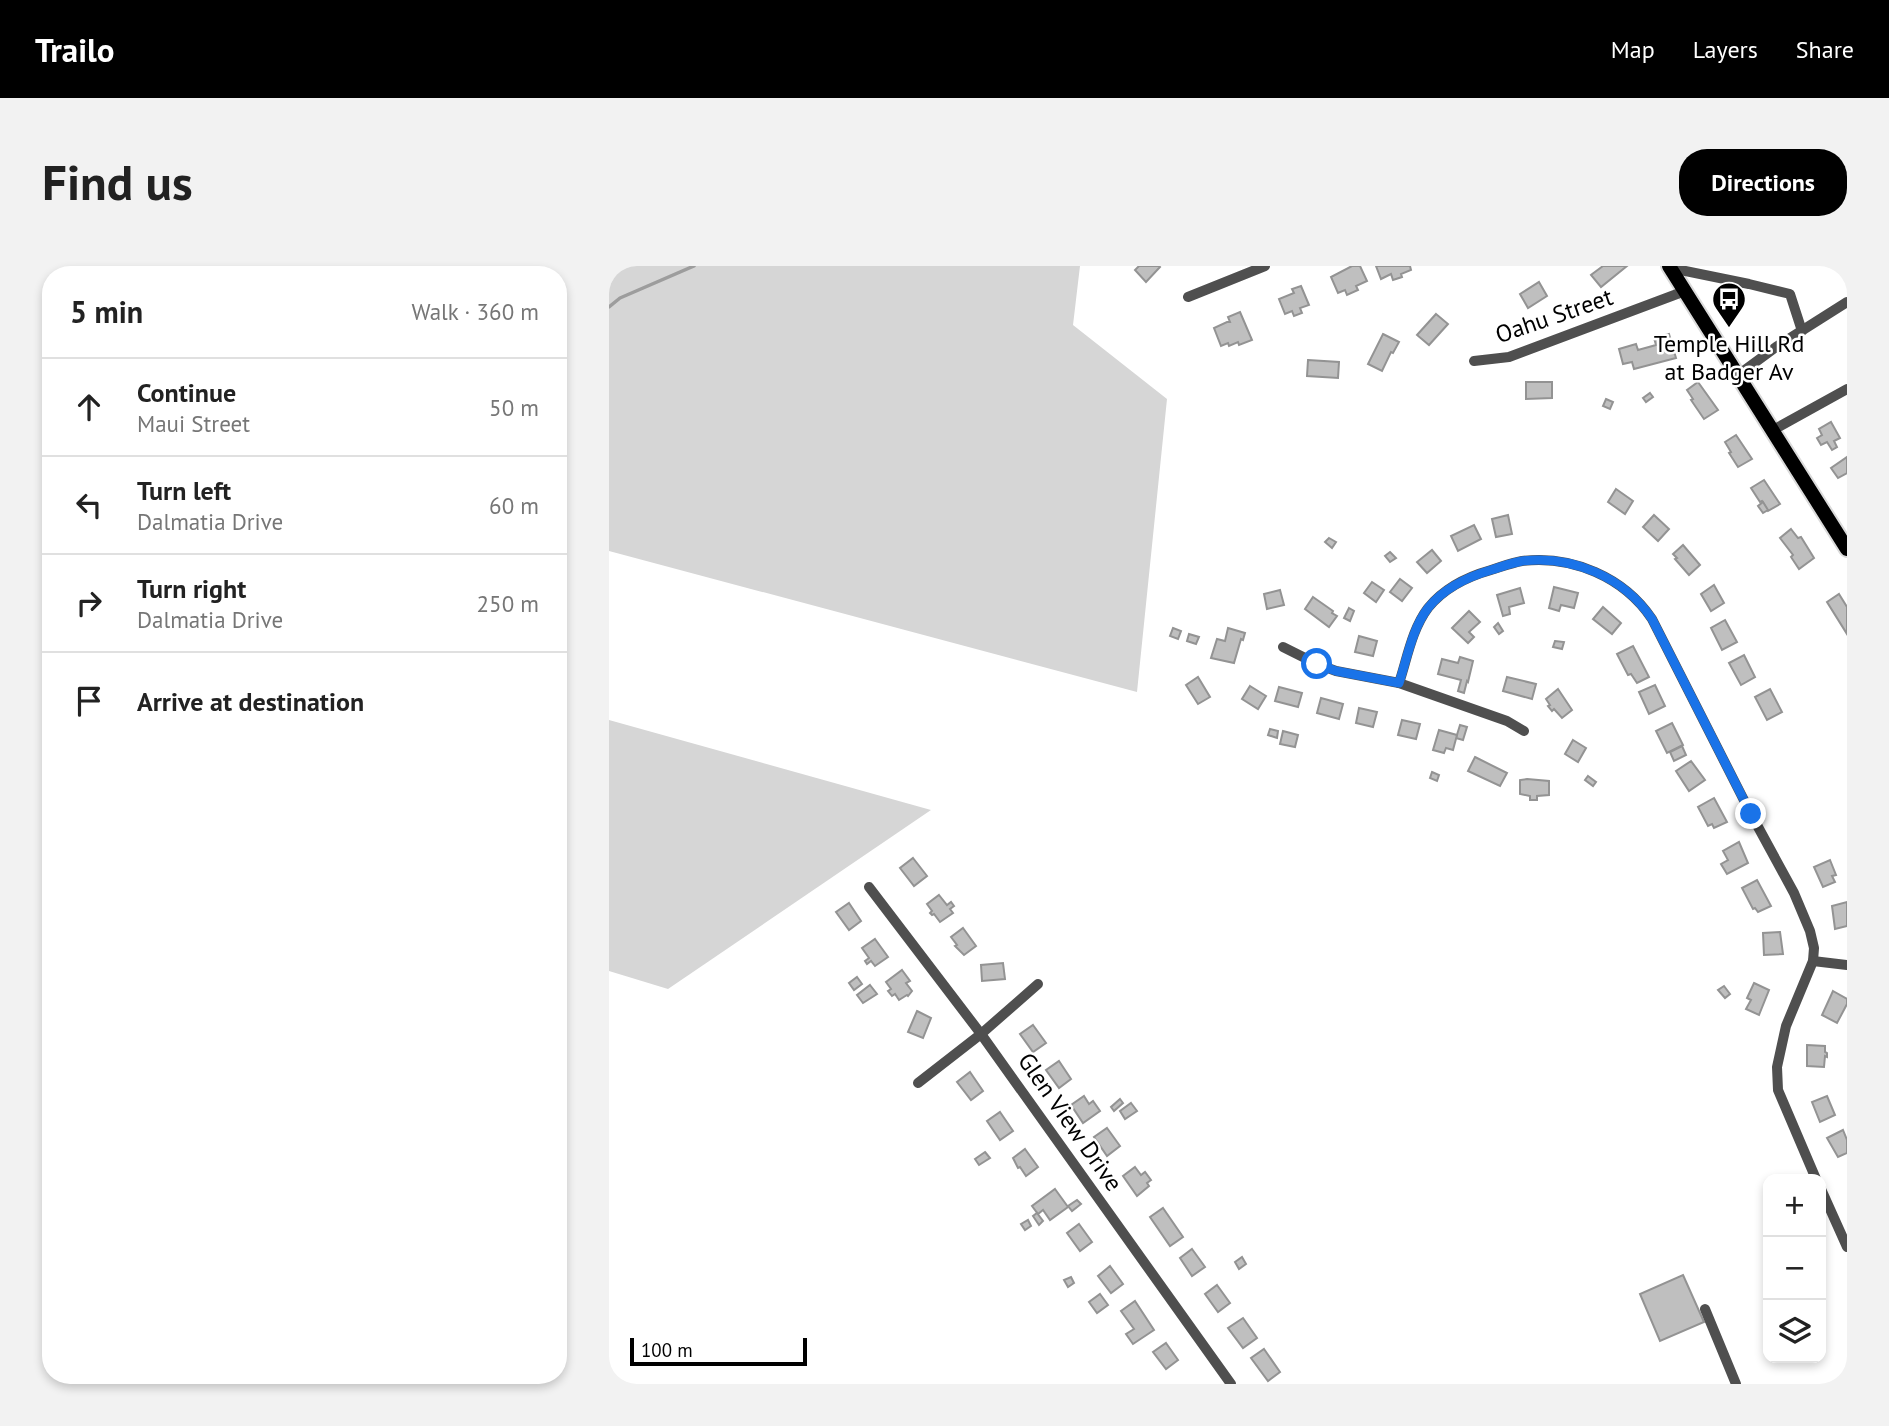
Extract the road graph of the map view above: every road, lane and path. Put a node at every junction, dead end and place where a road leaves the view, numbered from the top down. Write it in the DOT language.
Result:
graph roads {
  1 [pos="1265,266"];
  2 [pos="1670,267"];
  3 [pos="1685,291"];
  4 [pos="1188,297"];
  5 [pos="1847,302"];
  6 [pos="1802,331"];
  7 [pos="1474,361"];
  8 [pos="1738,375"];
  9 [pos="1847,389"];
  10 [pos="1773,430"];
  11 [pos="1847,549"];
  12 [pos="1283,647"];
  13 [pos="1399,683"];
  14 [pos="1524,731"];
  15 [pos="869,887"];
  16 [pos="1813,961"];
  17 [pos="1847,965"];
  18 [pos="1038,984"];
  19 [pos="981,1034"];
  20 [pos="918,1083"];
  21 [pos="1815,1174"];
  22 [pos="1826,1200"];
  23 [pos="1847,1247"];
  24 [pos="1705,1309"];
  25 [pos="1231,1384"];
  26 [pos="1736,1384"];
  1 -- 4 [label="street"];
  2 -- 3 [label="main road"];
  2 -- 6 [label="street"];
  3 -- 7 [label="street, Oahu Street"];
  3 -- 8 [label="main road"];
  5 -- 6 [label="street"];
  6 -- 8 [label="street"];
  8 -- 10 [label="main road"];
  9 -- 10 [label="street"];
  10 -- 11 [label="main road"];
  12 -- 13 [label="street"];
  13 -- 14 [label="street"];
  13 -- 16 [label="street"];
  15 -- 19 [label="street, Glen View Drive"];
  16 -- 17 [label="street"];
  16 -- 21 [label="street"];
  18 -- 19 [label="street"];
  19 -- 20 [label="street"];
  19 -- 25 [label="street, Glen View Drive"];
  22 -- 23 [label="street"];
  24 -- 26 [label="street"];
}
